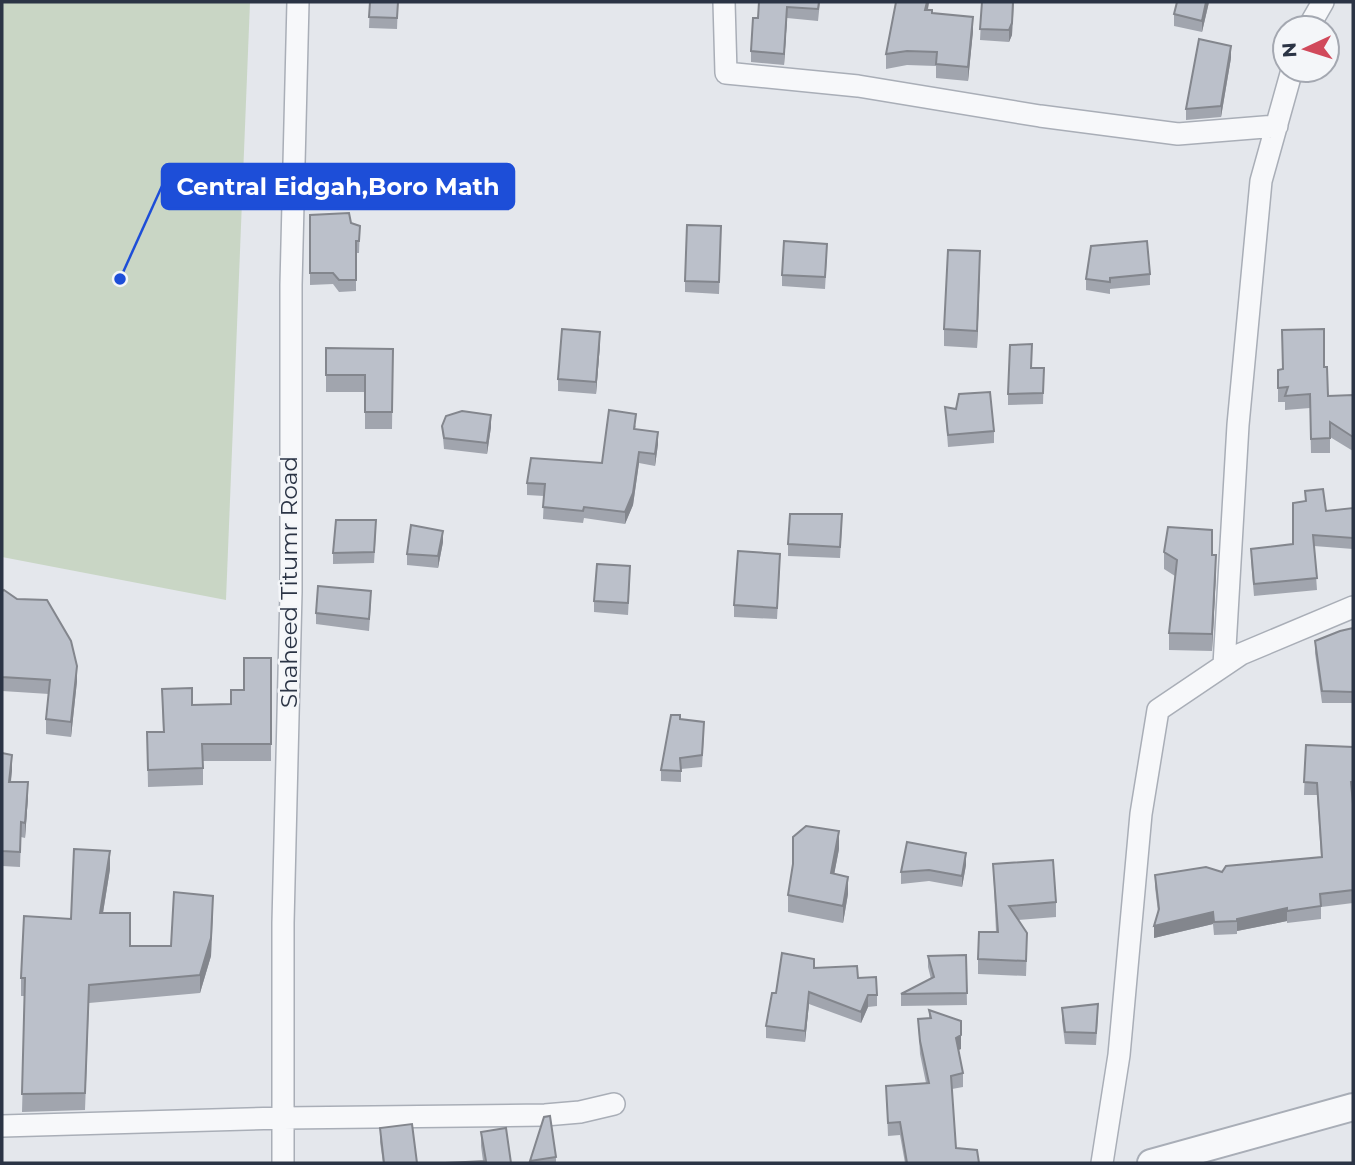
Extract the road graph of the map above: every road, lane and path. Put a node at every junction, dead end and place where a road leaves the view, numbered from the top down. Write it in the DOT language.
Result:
graph roads {
  1 [pos="298,2"];
  2 [pos="724,2"];
  3 [pos="1288,84"];
  4 [pos="1277,126"];
  5 [pos="1353,607"];
  6 [pos="1224,665"];
  7 [pos="614,1104"];
  8 [pos="1353,1107"];
  9 [pos="283,1118"];
  10 [pos="2,1126"];
  11 [pos="283,1163"];
  12 [pos="1102,1163"];
  13 [pos="1151,1163"];
  1 -- 9 [label="street, Shaheed Titumr Road"];
  2 -- 4 [label="street"];
  3 -- 4 [label="street"];
  4 -- 6 [label="street"];
  5 -- 6 [label="street"];
  6 -- 12 [label="street"];
  7 -- 9 [label="street"];
  8 -- 13 [label="street"];
  9 -- 10 [label="street"];
  9 -- 11 [label="street, Shaheed Titumr Road"];
}
